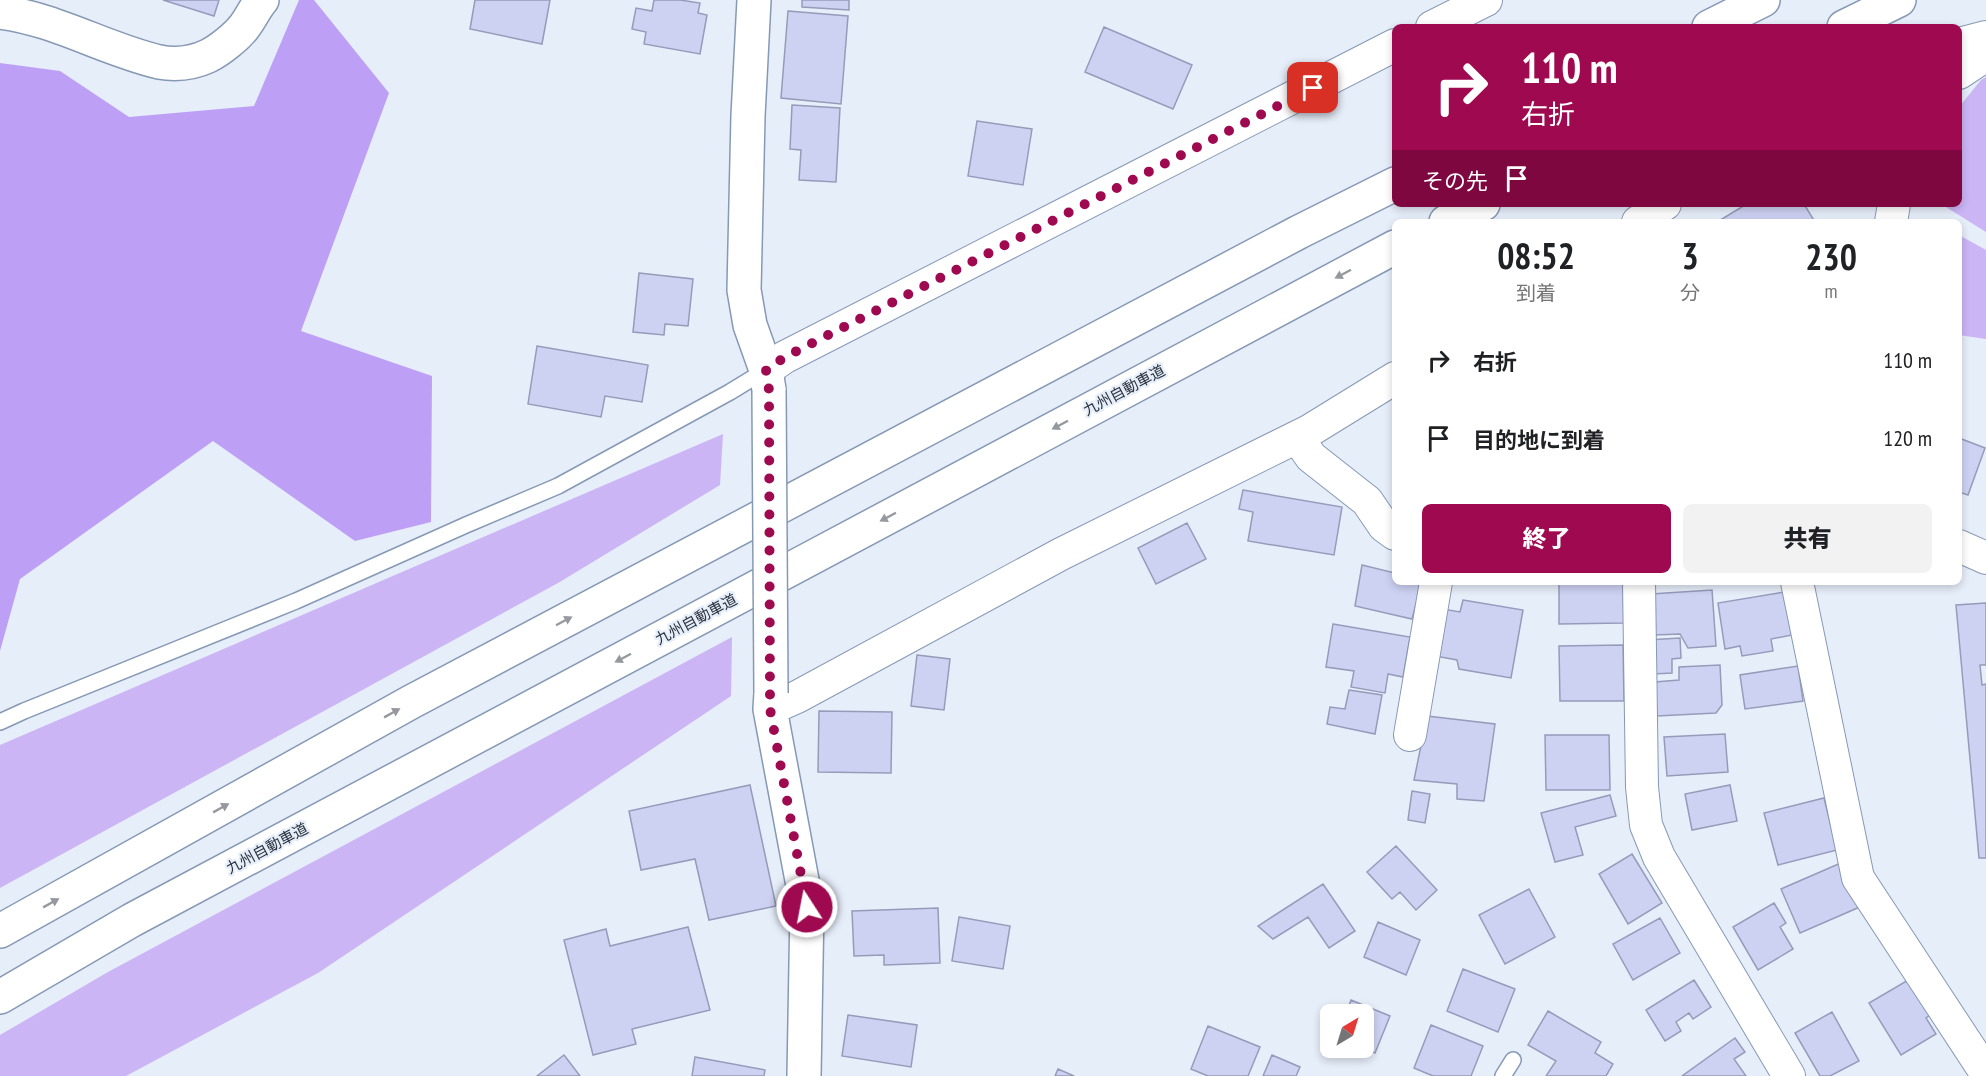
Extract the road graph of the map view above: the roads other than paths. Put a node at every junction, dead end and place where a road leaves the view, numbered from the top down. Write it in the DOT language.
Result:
graph roads {
  1 [pos="262,0"];
  2 [pos="754,0"];
  3 [pos="1486,0"];
  4 [pos="1764,0"];
  5 [pos="1899,0"];
  6 [pos="0,12"];
  7 [pos="1438,24"];
  8 [pos="1715,24"];
  9 [pos="1850,24"];
  10 [pos="1986,37"];
  11 [pos="1962,43"];
  12 [pos="1392,47"];
  13 [pos="1986,55"];
  14 [pos="1962,71"];
  15 [pos="1392,186"];
  16 [pos="1477,207"];
  17 [pos="1660,207"];
  18 [pos="1452,219"];
  19 [pos="1642,219"];
  20 [pos="1392,249"];
  21 [pos="767,380"];
  22 [pos="1392,380"];
  23 [pos="1297,437"];
  24 [pos="1392,532"];
  25 [pos="1962,547"];
  26 [pos="1986,558"];
  27 [pos="1435,585"];
  28 [pos="1639,585"];
  29 [pos="1798,585"];
  30 [pos="771,701"];
  31 [pos="0,722"];
  32 [pos="1410,735"];
  33 [pos="0,931"];
  34 [pos="0,998"];
  35 [pos="1513,1060"];
  36 [pos="1986,1073"];
  37 [pos="804,1076"];
  38 [pos="1503,1076"];
  39 [pos="1789,1076"];
  1 -- 6 [label="main road"];
  2 -- 21 [label="main road"];
  3 -- 7 [label="street"];
  4 -- 8 [label="main road"];
  5 -- 9 [label="main road"];
  10 -- 11 [label="street"];
  12 -- 21 [label="street"];
  13 -- 14 [label="street"];
  33 -- 15 [label="main road, one-way"];
  16 -- 18 [label="main road"];
  17 -- 19 [label="street"];
  20 -- 34 [label="main road, 九州自動車道, one-way"];
  21 -- 30 [label="main road, bridge"];
  21 -- 31 [label="lane"];
  22 -- 23 [label="street"];
  23 -- 24 [label="street"];
  23 -- 30 [label="street"];
  25 -- 26 [label="street"];
  27 -- 32 [label="street"];
  28 -- 39 [label="street"];
  29 -- 36 [label="street"];
  30 -- 37 [label="main road"];
  35 -- 38 [label="lane"];
}
